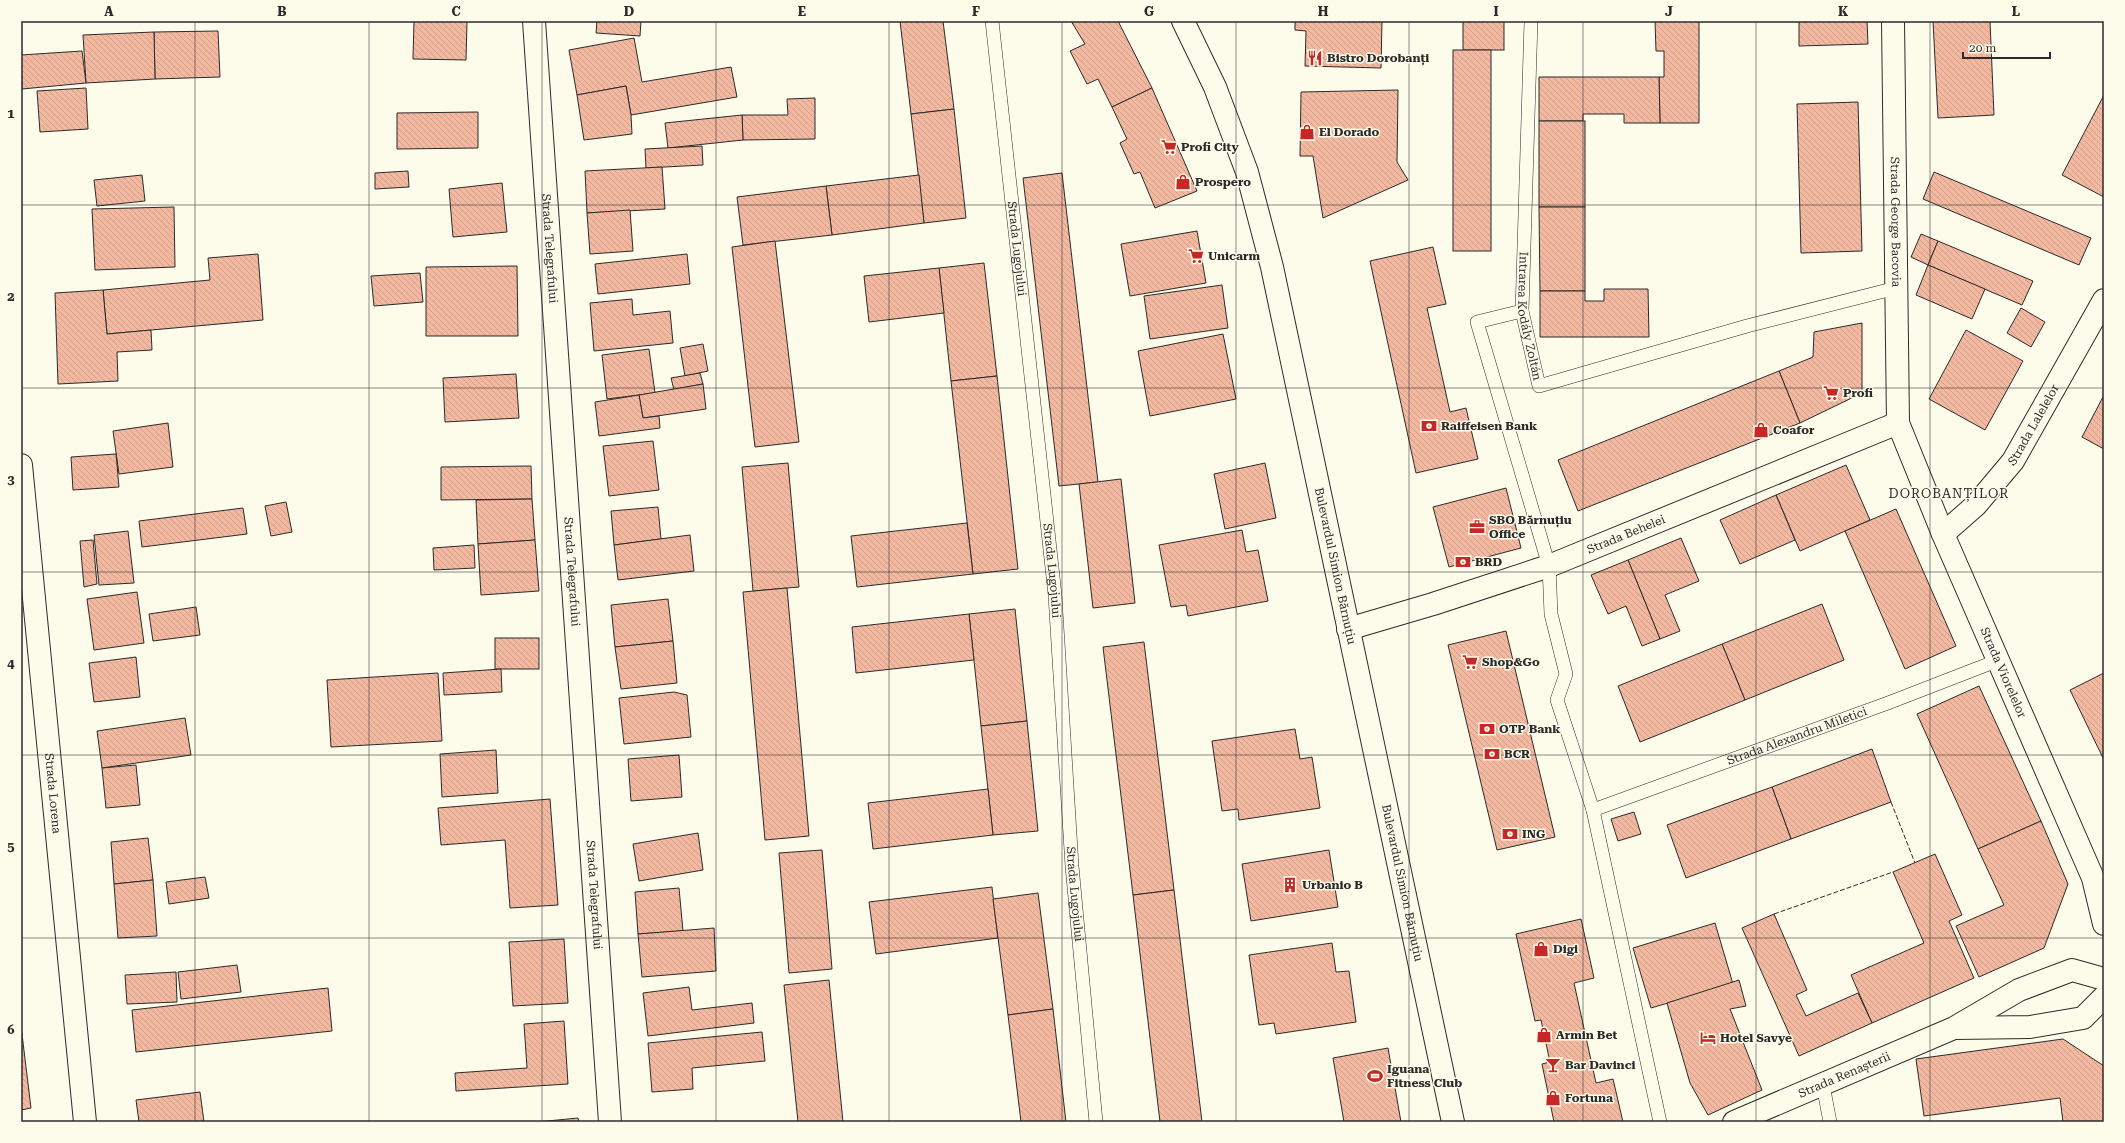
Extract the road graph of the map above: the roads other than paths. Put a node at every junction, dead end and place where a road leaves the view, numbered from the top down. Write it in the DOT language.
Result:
graph roads {
  1 [pos="534,21"];
  2 [pos="992,21"];
  3 [pos="1183,21"];
  4 [pos="1531,21"];
  5 [pos="1893,21"];
  6 [pos="1896,288"];
  7 [pos="2104,300"];
  8 [pos="1522,311"];
  9 [pos="1898,423"];
  10 [pos="21,465"];
  11 [pos="1943,534"];
  12 [pos="1549,566"];
  13 [pos="1348,629"];
  14 [pos="1999,660"];
  15 [pos="1594,810"];
  16 [pos="2104,924"];
  17 [pos="2104,979"];
  18 [pos="2104,997"];
  19 [pos="1954,1028"];
  20 [pos="1823,1085"];
  21 [pos="85,1122"];
  22 [pos="610,1122"];
  23 [pos="1096,1122"];
  24 [pos="1453,1122"];
  25 [pos="1660,1122"];
  26 [pos="1734,1122"];
  27 [pos="1830,1122"];
  1 -- 22 [label="street, Strada Telegrafului"];
  2 -- 23 [label="lane, Strada Lugojului"];
  3 -- 13 [label="street, Bulevardul Simion Bărnuțiu"];
  4 -- 8 [label="lane, Intrarea Kodály Zoltán"];
  5 -- 6 [label="street, Strada George Bacovia"];
  6 -- 8 [label="lane, Intrarea Kodály Zoltán"];
  6 -- 9 [label="street, Strada George Bacovia"];
  7 -- 11 [label="street, Strada Lalelelor"];
  8 -- 12 [label="lane"];
  9 -- 11 [label="street, Strada Viorelelor"];
  9 -- 12 [label="street, Strada Behelei"];
  10 -- 21 [label="street, Strada Lorena"];
  11 -- 14 [label="street, Strada Viorelelor"];
  12 -- 13 [label="street, Strada Behelei"];
  12 -- 15 [label="lane"];
  13 -- 24 [label="street, Bulevardul Simion Bărnuțiu"];
  14 -- 15 [label="lane, Strada Alexandru Miletici"];
  14 -- 16 [label="street, Strada Viorelelor"];
  15 -- 25 [label="lane"];
  17 -- 19 [label="street, Strada Renașterii"];
  18 -- 19 [label="street, Strada Renașterii"];
  19 -- 20 [label="street, Strada Renașterii"];
  20 -- 26 [label="street, Strada Renașterii"];
  20 -- 27 [label="lane"];
}
